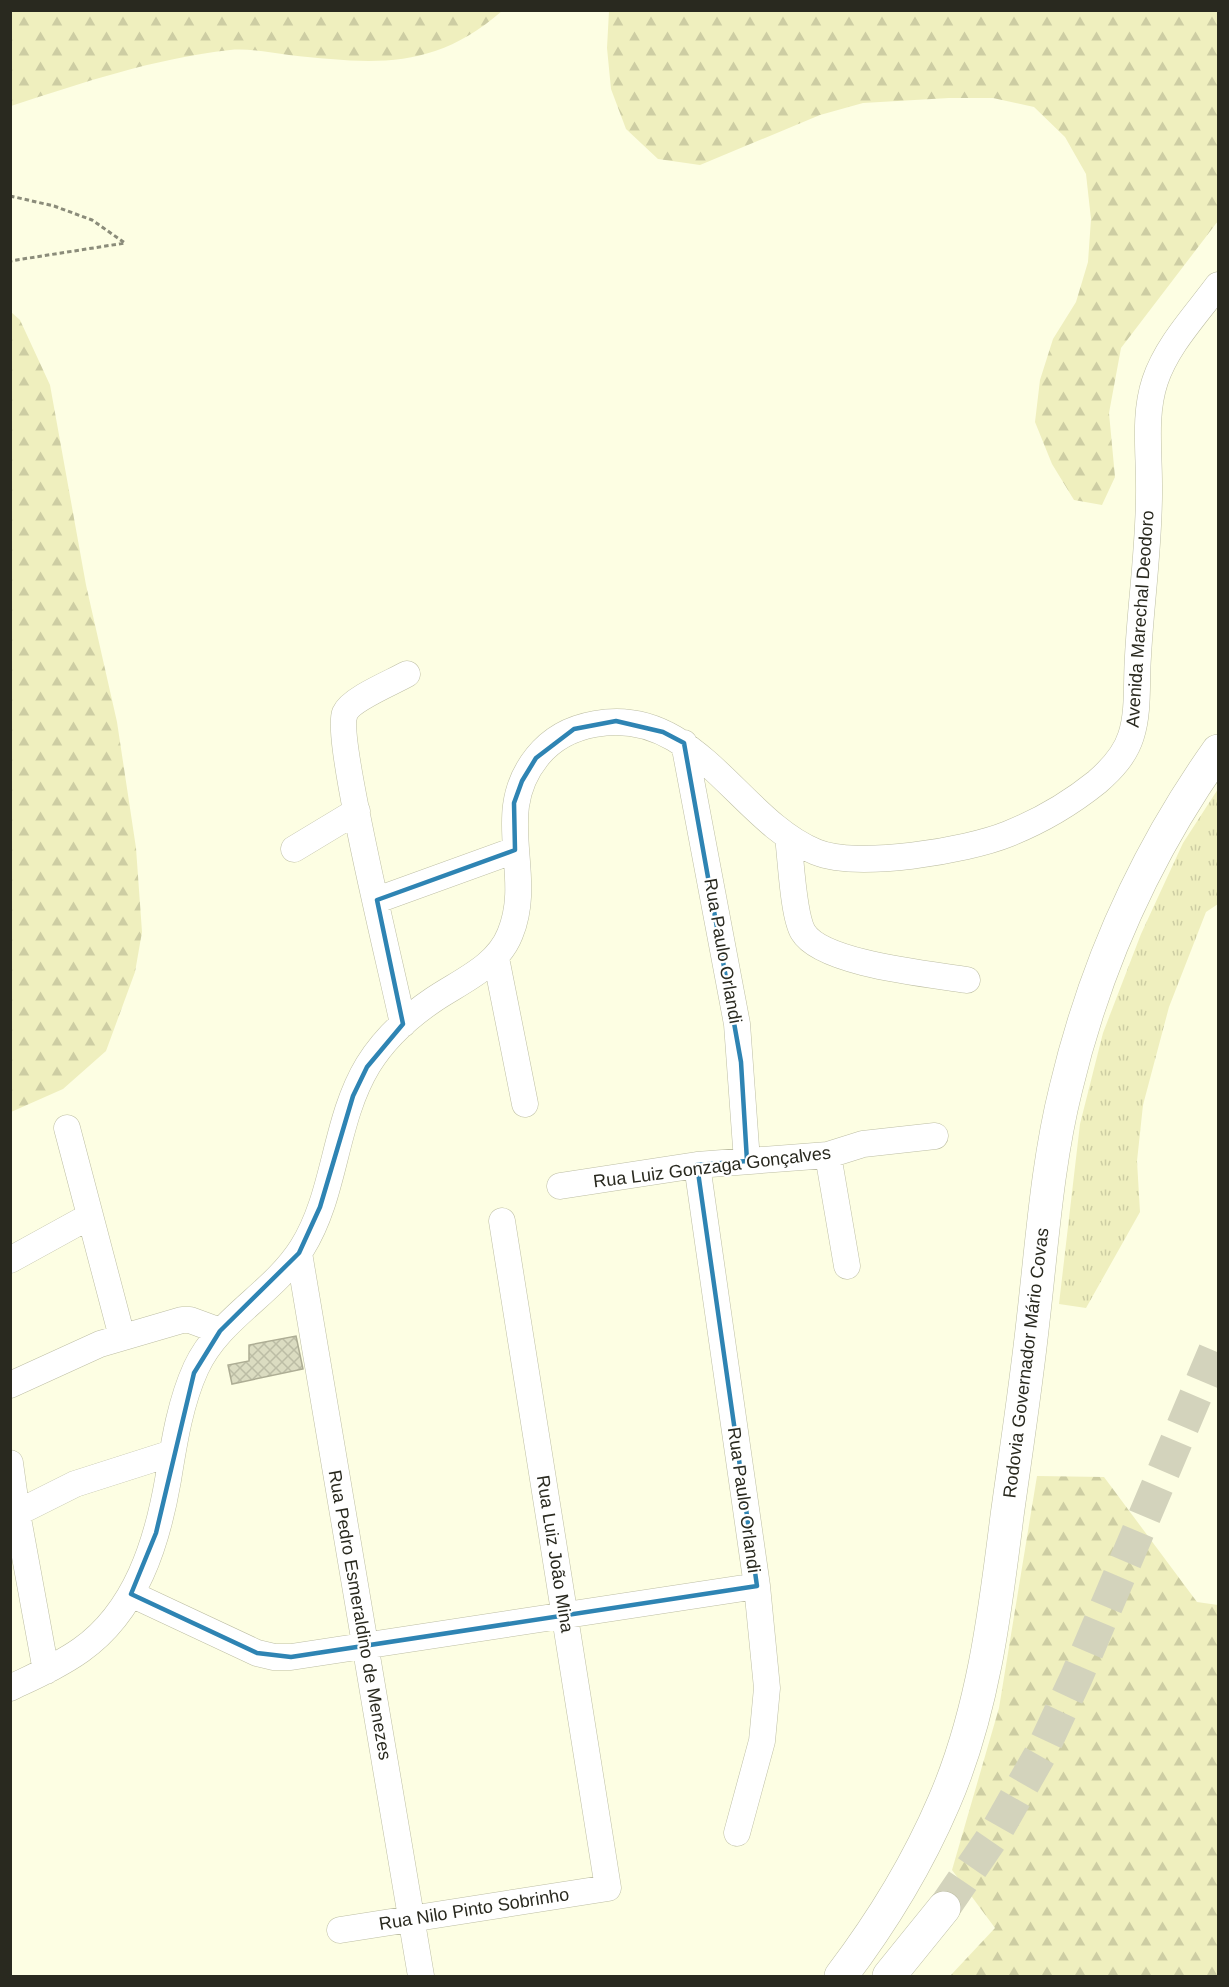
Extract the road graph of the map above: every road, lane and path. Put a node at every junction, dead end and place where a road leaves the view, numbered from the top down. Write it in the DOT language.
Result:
graph roads {
  1 [pos="10,196"];
  2 [pos="10,261"];
  3 [pos="1218,285"];
  4 [pos="407,674"];
  5 [pos="684,743"];
  6 [pos="1218,751"];
  7 [pos="357,811"];
  8 [pos="788,837"];
  9 [pos="294,849"];
  10 [pos="515,850"];
  11 [pos="377,900"];
  12 [pos="496,957"];
  13 [pos="968,980"];
  14 [pos="403,1024"];
  15 [pos="525,1104"];
  16 [pos="66,1128"];
  17 [pos="935,1136"];
  18 [pos="828,1155"];
  19 [pos="747,1161"];
  20 [pos="697,1166"];
  21 [pos="560,1186"];
  22 [pos="90,1216"];
  23 [pos="502,1221"];
  24 [pos="299,1253"];
  25 [pos="10,1260"];
  26 [pos="847,1266"];
  27 [pos="219,1331"];
  28 [pos="122,1336"];
  29 [pos="10,1386"];
  30 [pos="172,1453"];
  31 [pos="10,1463"];
  32 [pos="16,1513"];
  33 [pos="757,1586"];
  34 [pos="131,1594"];
  35 [pos="565,1615"];
  36 [pos="365,1646"];
  37 [pos="46,1671"];
  38 [pos="10,1688"];
  39 [pos="737,1833"];
  40 [pos="608,1887"];
  41 [pos="944,1908"];
  42 [pos="411,1919"];
  43 [pos="340,1930"];
  44 [pos="421,1977"];
  45 [pos="841,1977"];
  46 [pos="889,1977"];
  1 -- 2 [label="path"];
  3 -- 8 [label="street, Avenida Marechal Deodoro"];
  4 -- 7 [label="street"];
  5 -- 8 [label="street, Avenida Marechal Deodoro"];
  5 -- 10 [label="street, Avenida Marechal Deodoro"];
  5 -- 19 [label="street, Rua Paulo Orlandi"];
  6 -- 45 [label="highway, Rodovia Governador Mário Covas"];
  7 -- 9 [label="street"];
  7 -- 11 [label="street"];
  8 -- 13 [label="street"];
  10 -- 11 [label="street"];
  10 -- 12 [label="street, Avenida Marechal Deodoro"];
  11 -- 14 [label="street"];
  12 -- 14 [label="street, Avenida Marechal Deodoro"];
  12 -- 15 [label="street"];
  14 -- 24 [label="street, Avenida Marechal Deodoro"];
  16 -- 22 [label="street"];
  17 -- 18 [label="street, Rua Luiz Gonzaga Gonçalves"];
  18 -- 19 [label="street, Rua Luiz Gonzaga Gonçalves"];
  18 -- 26 [label="street"];
  19 -- 20 [label="street, Rua Luiz Gonzaga Gonçalves"];
  20 -- 21 [label="street, Rua Luiz Gonzaga Gonçalves"];
  20 -- 33 [label="street, Rua Paulo Orlandi"];
  22 -- 25 [label="street"];
  22 -- 28 [label="street"];
  23 -- 35 [label="street, Rua Luiz João Mina"];
  24 -- 27 [label="street, Avenida Marechal Deodoro"];
  24 -- 36 [label="street, Rua Pedro Esmeraldino de Menezes"];
  27 -- 28 [label="street"];
  27 -- 30 [label="street, Avenida Marechal Deodoro"];
  28 -- 29 [label="street"];
  30 -- 32 [label="street"];
  30 -- 34 [label="street, Avenida Marechal Deodoro"];
  31 -- 32 [label="street"];
  32 -- 37 [label="street"];
  33 -- 35 [label="street"];
  33 -- 39 [label="street, Rua Paulo Orlandi"];
  34 -- 36 [label="street"];
  34 -- 37 [label="street, Avenida Marechal Deodoro"];
  35 -- 36 [label="street"];
  35 -- 40 [label="street, Rua Luiz João Mina"];
  36 -- 42 [label="street, Rua Pedro Esmeraldino de Menezes"];
  37 -- 38 [label="street, Avenida Marechal Deodoro"];
  40 -- 42 [label="street, Rua Nilo Pinto Sobrinho"];
  41 -- 46 [label="highway"];
  42 -- 43 [label="street, Rua Nilo Pinto Sobrinho"];
  42 -- 44 [label="street, Rua Pedro Esmeraldino de Menezes"];
}
